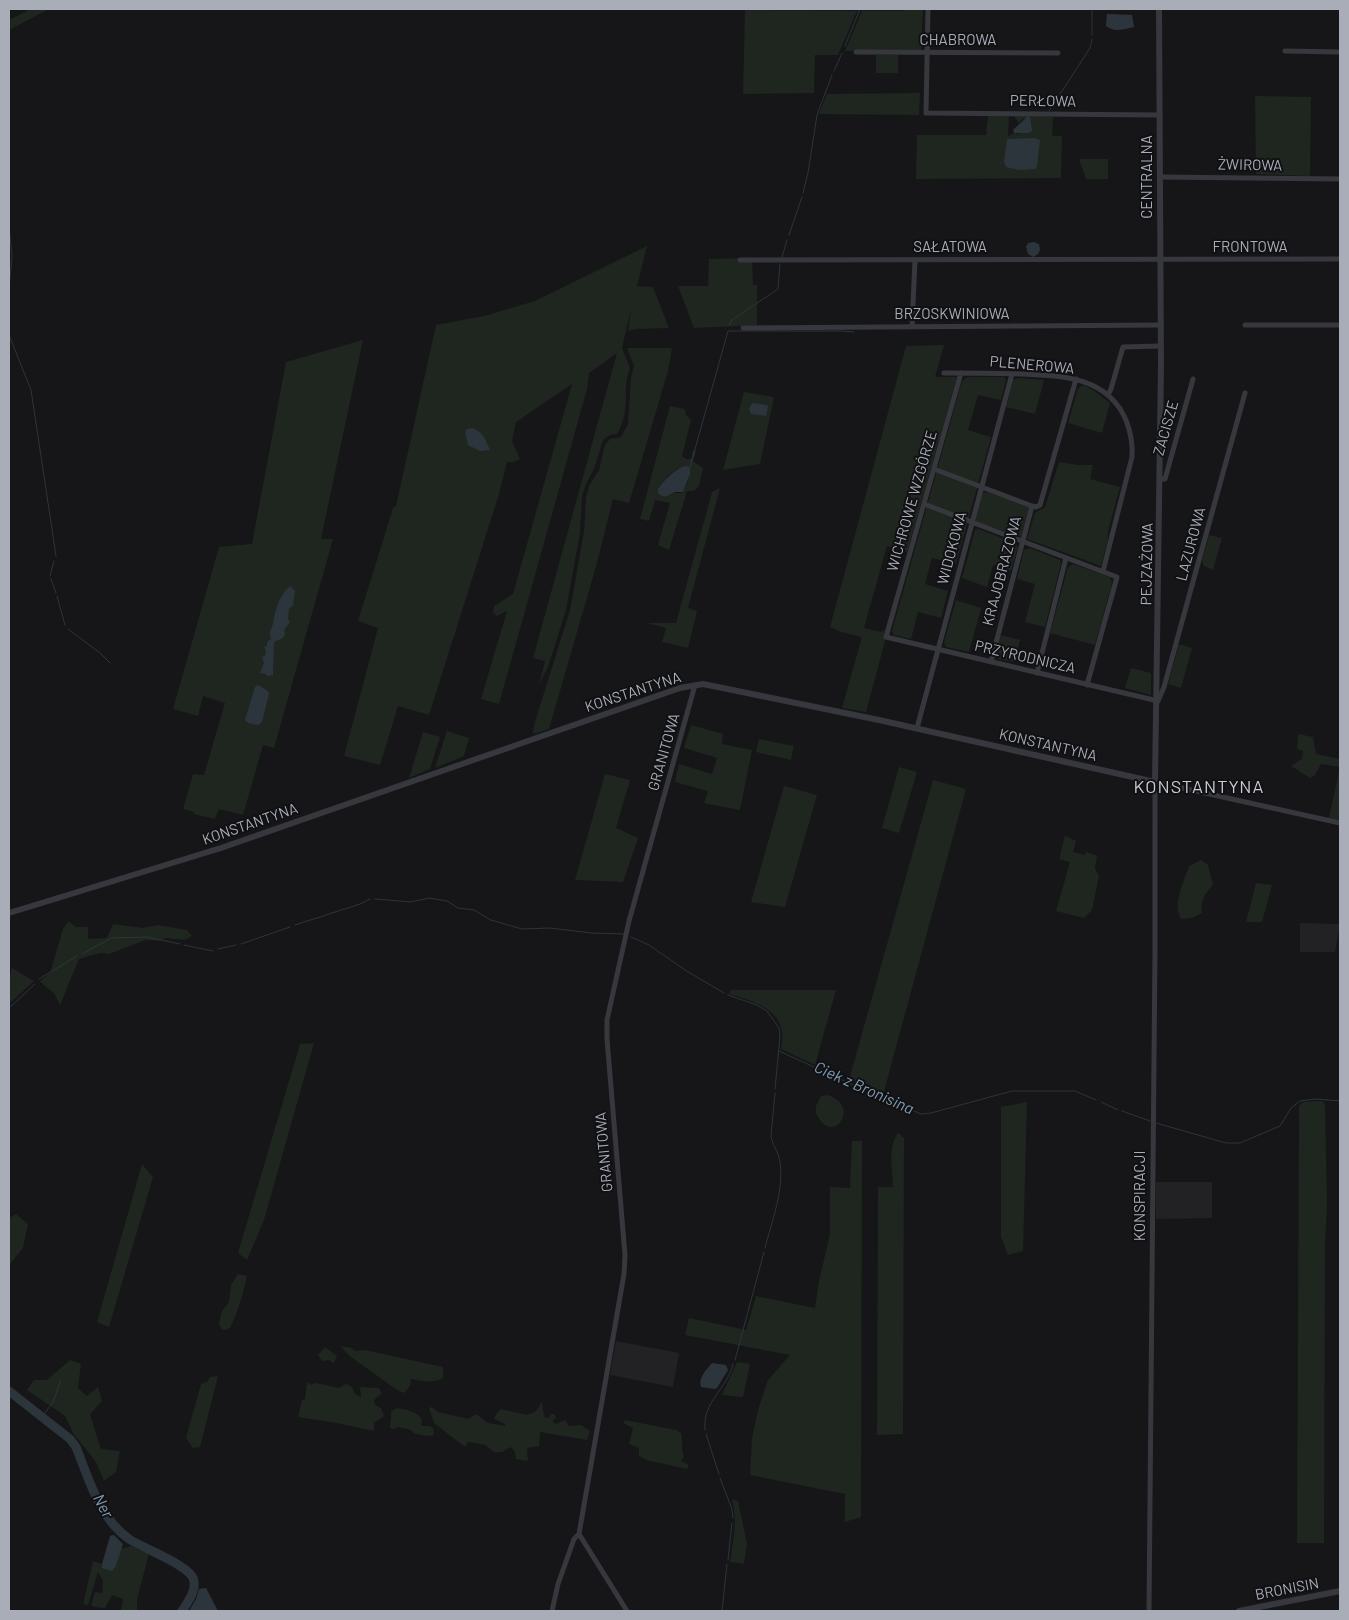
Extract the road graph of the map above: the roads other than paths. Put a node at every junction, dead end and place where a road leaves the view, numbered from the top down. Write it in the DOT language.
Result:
graph roads {
  1 [pos="928,9"];
  2 [pos="1159,9"];
  3 [pos="1286,51"];
  4 [pos="856,52"];
  5 [pos="927,52"];
  6 [pos="1340,52"];
  7 [pos="1058,53"];
  8 [pos="1160,115"];
  9 [pos="1160,177"];
  10 [pos="1340,178"];
  11 [pos="1160,259"];
  12 [pos="1340,259"];
  13 [pos="740,260"];
  14 [pos="915,260"];
  15 [pos="1161,325"];
  16 [pos="1245,325"];
  17 [pos="1340,325"];
  18 [pos="912,327"];
  19 [pos="743,328"];
  20 [pos="1161,346"];
  21 [pos="944,373"];
  22 [pos="961,373"];
  23 [pos="1012,374"];
  24 [pos="1193,379"];
  25 [pos="1076,380"];
  26 [pos="1245,393"];
  27 [pos="1108,395"];
  28 [pos="934,469"];
  29 [pos="1160,479"];
  30 [pos="981,487"];
  31 [pos="924,504"];
  32 [pos="1032,506"];
  33 [pos="972,522"];
  34 [pos="1023,541"];
  35 [pos="1066,558"];
  36 [pos="1103,570"];
  37 [pos="886,637"];
  38 [pos="937,649"];
  39 [pos="991,662"];
  40 [pos="1037,673"];
  41 [pos="695,685"];
  42 [pos="1087,685"];
  43 [pos="1158,701"];
  44 [pos="917,728"];
  45 [pos="1155,782"];
  46 [pos="1340,823"];
  47 [pos="9,913"];
  48 [pos="579,1534"];
  49 [pos="1340,1591"];
  50 [pos="552,1611"];
  51 [pos="627,1611"];
  52 [pos="1150,1611"];
  53 [pos="1239,1611"];
  1 -- 5 [label="street"];
  2 -- 8 [label="street, CENTRALNA"];
  3 -- 6 [label="street"];
  4 -- 5 [label="street, CHABROWA"];
  5 -- 7 [label="street, CHABROWA"];
  5 -- 8 [label="street, PERŁOWA"];
  8 -- 9 [label="street, CENTRALNA"];
  9 -- 10 [label="street, ŻWIROWA"];
  9 -- 11 [label="street, CENTRALNA"];
  11 -- 12 [label="street, FRONTOWA"];
  11 -- 14 [label="street, SAŁATOWA"];
  11 -- 15 [label="street, CENTRALNA"];
  13 -- 14 [label="street, SAŁATOWA"];
  14 -- 18 [label="street"];
  15 -- 18 [label="street, BRZOSKWINIOWA"];
  15 -- 20 [label="street, CENTRALNA"];
  16 -- 17 [label="street"];
  18 -- 19 [label="street, BRZOSKWINIOWA"];
  20 -- 27 [label="street"];
  20 -- 29 [label="street, PEJZAŻOWA"];
  21 -- 22 [label="street, PLENEROWA"];
  22 -- 23 [label="street, PLENEROWA"];
  22 -- 28 [label="street, WICHROWE WZGÓRZE"];
  23 -- 25 [label="street, PLENEROWA"];
  23 -- 30 [label="street, WIDOKOWA"];
  24 -- 29 [label="street, ZACISZE"];
  25 -- 27 [label="street, PLENEROWA"];
  25 -- 32 [label="street, KRAJOBRAZOWA"];
  26 -- 43 [label="street, LAZUROWA"];
  27 -- 36 [label="street, PLENEROWA"];
  28 -- 30 [label="street"];
  28 -- 31 [label="street, WICHROWE WZGÓRZE"];
  29 -- 43 [label="street, PEJZAŻOWA"];
  30 -- 32 [label="street"];
  30 -- 33 [label="street, WIDOKOWA"];
  31 -- 33 [label="street"];
  31 -- 37 [label="street, WICHROWE WZGÓRZE"];
  32 -- 34 [label="street, KRAJOBRAZOWA"];
  33 -- 34 [label="street"];
  33 -- 38 [label="street, WIDOKOWA"];
  34 -- 35 [label="street"];
  34 -- 39 [label="street, KRAJOBRAZOWA"];
  35 -- 36 [label="street"];
  35 -- 40 [label="street"];
  36 -- 42 [label="street"];
  37 -- 38 [label="street, PRZYRODNICZA"];
  38 -- 39 [label="street, PRZYRODNICZA"];
  38 -- 44 [label="street, WIDOKOWA"];
  39 -- 40 [label="street, PRZYRODNICZA"];
  40 -- 42 [label="street, PRZYRODNICZA"];
  41 -- 44 [label="street, KONSTANTYNA"];
  41 -- 47 [label="street, KONSTANTYNA"];
  41 -- 48 [label="street, GRANITOWA"];
  42 -- 43 [label="street, PRZYRODNICZA"];
  43 -- 45 [label="street, PEJZAŻOWA"];
  44 -- 45 [label="street, KONSTANTYNA"];
  45 -- 46 [label="street, KONSTANTYNA"];
  45 -- 52 [label="street, KONSPIRACJI"];
  48 -- 50 [label="street, GRANITOWA"];
  48 -- 51 [label="street"];
  49 -- 53 [label="street, BRONISIN"];
}
